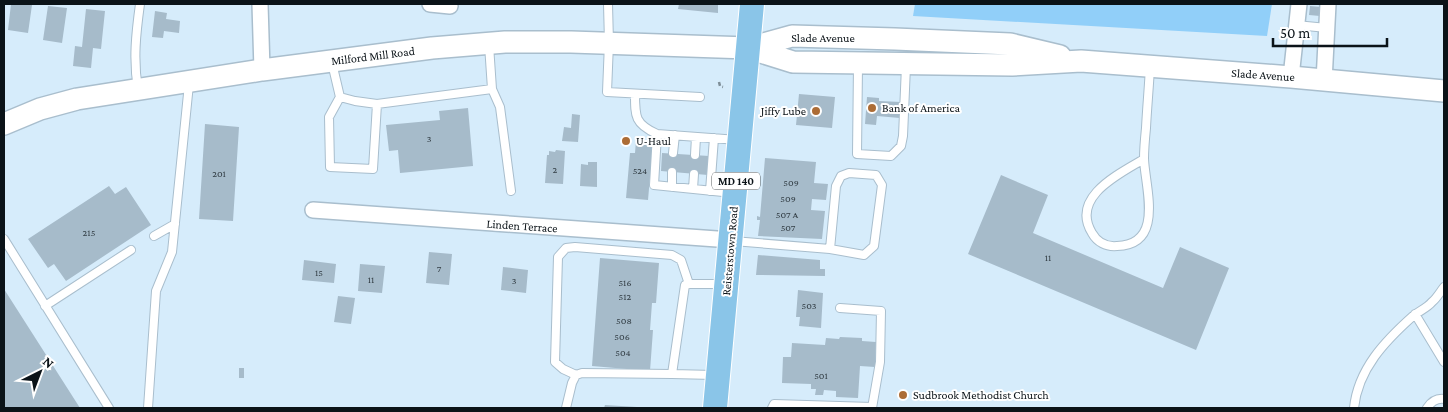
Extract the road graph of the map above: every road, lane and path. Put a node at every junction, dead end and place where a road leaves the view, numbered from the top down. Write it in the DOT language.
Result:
graph roads {
  1 [pos="140,4"];
  2 [pos="260,4"];
  3 [pos="430,4"];
  4 [pos="608,4"];
  5 [pos="752,4"];
  6 [pos="1299,4"];
  7 [pos="1328,4"];
  8 [pos="450,6"];
  9 [pos="1296,24"];
  10 [pos="1327,28"];
  11 [pos="609,43"];
  12 [pos="489,44"];
  13 [pos="748,48"];
  14 [pos="331,61"];
  15 [pos="1081,61"];
  16 [pos="858,63"];
  17 [pos="906,64"];
  18 [pos="1150,67"];
  19 [pos="262,70"];
  20 [pos="1291,77"];
  21 [pos="1324,81"];
  22 [pos="189,82"];
  23 [pos="719,82"];
  24 [pos="723,87"];
  25 [pos="492,89"];
  26 [pos="138,90"];
  27 [pos="1444,92"];
  28 [pos="635,94"];
  29 [pos="340,97"];
  30 [pos="700,97"];
  31 [pos="377,104"];
  32 [pos="4,124"];
  33 [pos="658,134"];
  34 [pos="674,135"];
  35 [pos="696,137"];
  36 [pos="714,138"];
  37 [pos="740,140"];
  38 [pos="673,154"];
  39 [pos="695,155"];
  40 [pos="1144,159"];
  41 [pos="672,172"];
  42 [pos="694,174"];
  43 [pos="672,187"];
  44 [pos="693,189"];
  45 [pos="511,191"];
  46 [pos="710,191"];
  47 [pos="735,194"];
  48 [pos="313,210"];
  49 [pos="175,224"];
  50 [pos="154,236"];
  51 [pos="4,239"];
  52 [pos="731,240"];
  53 [pos="830,249"];
  54 [pos="130,250"];
  55 [pos="690,284"];
  56 [pos="726,284"];
  57 [pos="1444,287"];
  58 [pos="45,306"];
  59 [pos="840,308"];
  60 [pos="1415,314"];
  61 [pos="1444,362"];
  62 [pos="579,374"];
  63 [pos="672,374"];
  64 [pos="718,375"];
  65 [pos="1444,399"];
  66 [pos="109,408"];
  67 [pos="148,408"];
  68 [pos="566,408"];
  69 [pos="716,408"];
  70 [pos="772,408"];
  71 [pos="872,408"];
  72 [pos="1354,408"];
  73 [pos="1427,408"];
  1 -- 26 [label="lane"];
  2 -- 19 [label="street"];
  3 -- 8 [label="street"];
  4 -- 11 [label="lane"];
  5 -- 13 [label="main road, Reisterstown Road / MD 140"];
  6 -- 9 [label="street"];
  7 -- 10 [label="street"];
  9 -- 10 [label="lane"];
  9 -- 20 [label="street"];
  10 -- 21 [label="street"];
  11 -- 12 [label="main road, Milford Mill Road"];
  11 -- 13 [label="main road, Milford Mill Road"];
  11 -- 28 [label="lane"];
  12 -- 14 [label="main road, Milford Mill Road"];
  12 -- 25 [label="lane"];
  13 -- 15 [label="main road, Slade Avenue"];
  13 -- 16 [label="main road, Slade Avenue"];
  13 -- 37 [label="main road, Reisterstown Road / MD 140"];
  14 -- 19 [label="main road, Milford Mill Road"];
  14 -- 29 [label="lane"];
  15 -- 17 [label="main road, Slade Avenue"];
  15 -- 18 [label="main road, Slade Avenue"];
  16 -- 17 [label="main road, Slade Avenue"];
  16 -- 17 [label="lane"];
  18 -- 20 [label="main road, Slade Avenue"];
  18 -- 40 [label="lane"];
  19 -- 22 [label="main road, Milford Mill Road"];
  20 -- 21 [label="main road, Slade Avenue"];
  21 -- 27 [label="main road, Slade Avenue"];
  22 -- 26 [label="main road, Milford Mill Road"];
  22 -- 49 [label="lane"];
  23 -- 24 [label="path"];
  25 -- 31 [label="lane"];
  25 -- 45 [label="lane"];
  26 -- 32 [label="main road, Milford Mill Road"];
  28 -- 30 [label="lane"];
  28 -- 33 [label="lane"];
  29 -- 31 [label="lane"];
  29 -- 31 [label="lane"];
  33 -- 34 [label="lane"];
  33 -- 43 [label="lane"];
  34 -- 35 [label="lane"];
  34 -- 38 [label="lane"];
  35 -- 36 [label="lane"];
  35 -- 39 [label="lane"];
  36 -- 37 [label="lane"];
  36 -- 46 [label="lane"];
  37 -- 47 [label="main road, Reisterstown Road / MD 140"];
  40 -- 40 [label="lane"];
  41 -- 43 [label="lane"];
  42 -- 44 [label="lane"];
  43 -- 44 [label="lane"];
  44 -- 46 [label="lane"];
  46 -- 47 [label="lane"];
  47 -- 52 [label="main road, Reisterstown Road / MD 140"];
  48 -- 52 [label="street, Linden Terrace"];
  49 -- 50 [label="lane"];
  49 -- 67 [label="lane"];
  51 -- 58 [label="lane"];
  52 -- 53 [label="lane"];
  52 -- 56 [label="main road, Reisterstown Road / MD 140"];
  53 -- 53 [label="lane"];
  54 -- 58 [label="lane"];
  55 -- 56 [label="lane"];
  55 -- 62 [label="lane"];
  55 -- 63 [label="lane"];
  56 -- 64 [label="main road, Reisterstown Road / MD 140"];
  57 -- 60 [label="lane"];
  58 -- 66 [label="lane"];
  59 -- 71 [label="lane"];
  60 -- 61 [label="lane"];
  60 -- 72 [label="lane"];
  62 -- 63 [label="lane"];
  62 -- 68 [label="lane"];
  63 -- 64 [label="lane"];
  64 -- 69 [label="main road, Reisterstown Road / MD 140"];
  65 -- 73 [label="lane"];
  70 -- 71 [label="lane"];
}
